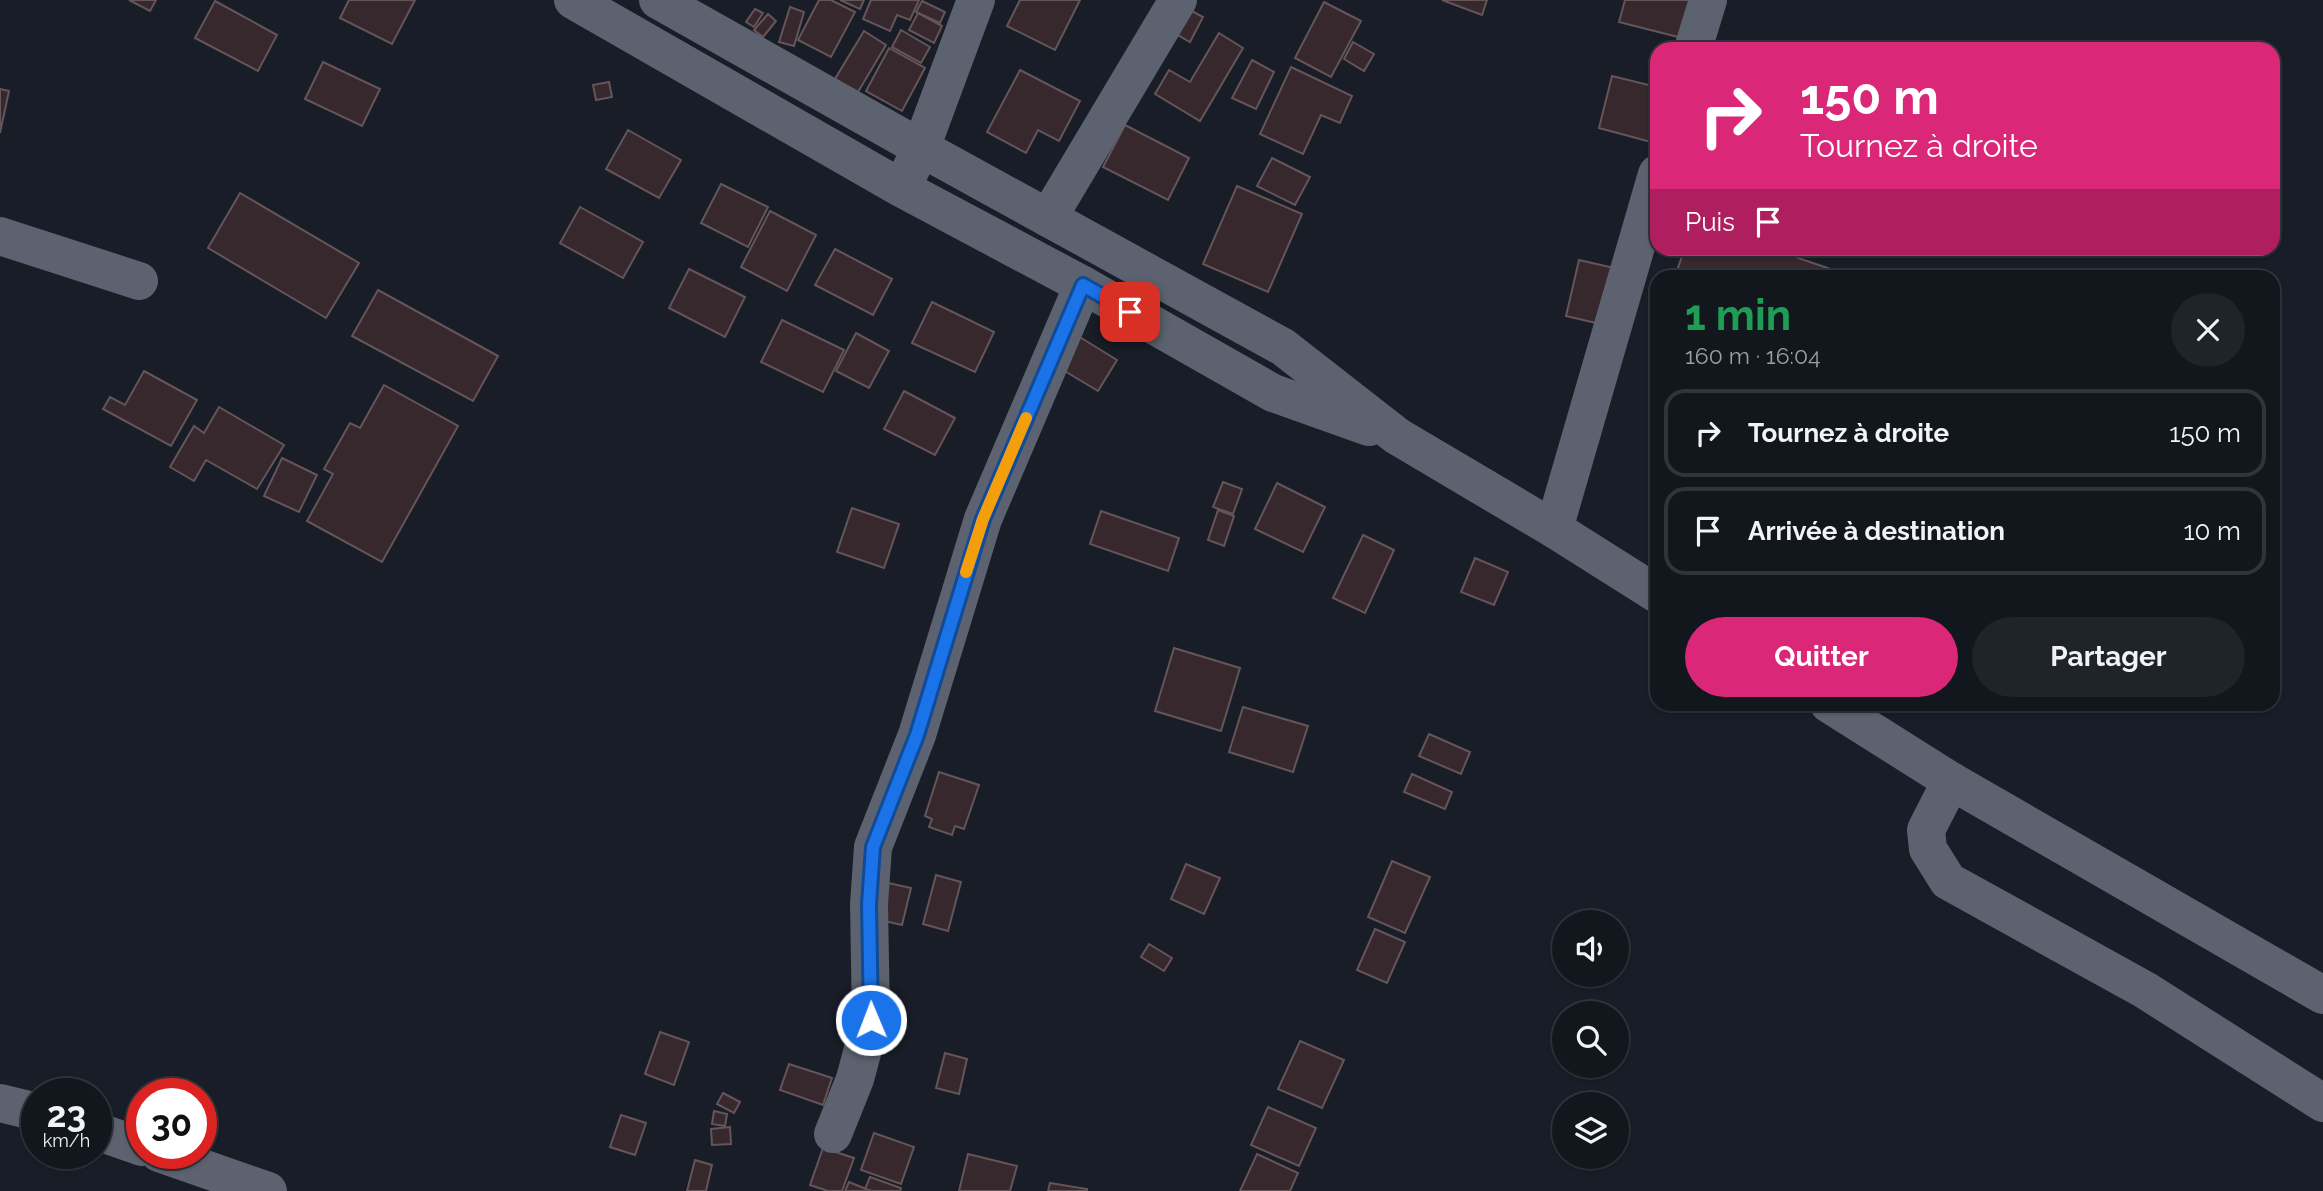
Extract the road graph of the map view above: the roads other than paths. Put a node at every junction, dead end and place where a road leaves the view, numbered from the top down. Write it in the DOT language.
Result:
graph roads {
  1 [pos="573,0"];
  2 [pos="658,0"];
  3 [pos="976,0"];
  4 [pos="1178,0"];
  5 [pos="1707,0"];
  6 [pos="1695,42"];
  7 [pos="921,148"];
  8 [pos="901,188"];
  9 [pos="1650,198"];
  10 [pos="1048,218"];
  11 [pos="0,236"];
  12 [pos="139,281"];
  13 [pos="1083,285"];
  14 [pos="1397,436"];
  15 [pos="1554,529"];
  16 [pos="1650,590"];
  17 [pos="1840,711"];
  18 [pos="1951,781"];
  19 [pos="2323,995"];
  20 [pos="0,1102"];
  21 [pos="2323,1103"];
  22 [pos="21,1108"];
  23 [pos="833,1134"];
  24 [pos="205,1169"];
  25 [pos="268,1191"];
  1 -- 8 [label="street"];
  2 -- 7 [label="street"];
  3 -- 7 [label="street"];
  4 -- 10 [label="street"];
  5 -- 6 [label="street"];
  7 -- 8 [label="street"];
  7 -- 10 [label="street"];
  8 -- 13 [label="street"];
  9 -- 15 [label="street"];
  10 -- 14 [label="street"];
  11 -- 12 [label="street"];
  13 -- 14 [label="street"];
  13 -- 23 [label="street"];
  14 -- 15 [label="street"];
  15 -- 16 [label="street"];
  17 -- 18 [label="street"];
  18 -- 19 [label="street"];
  18 -- 21 [label="street"];
  20 -- 22 [label="street"];
  24 -- 25 [label="street"];
}
